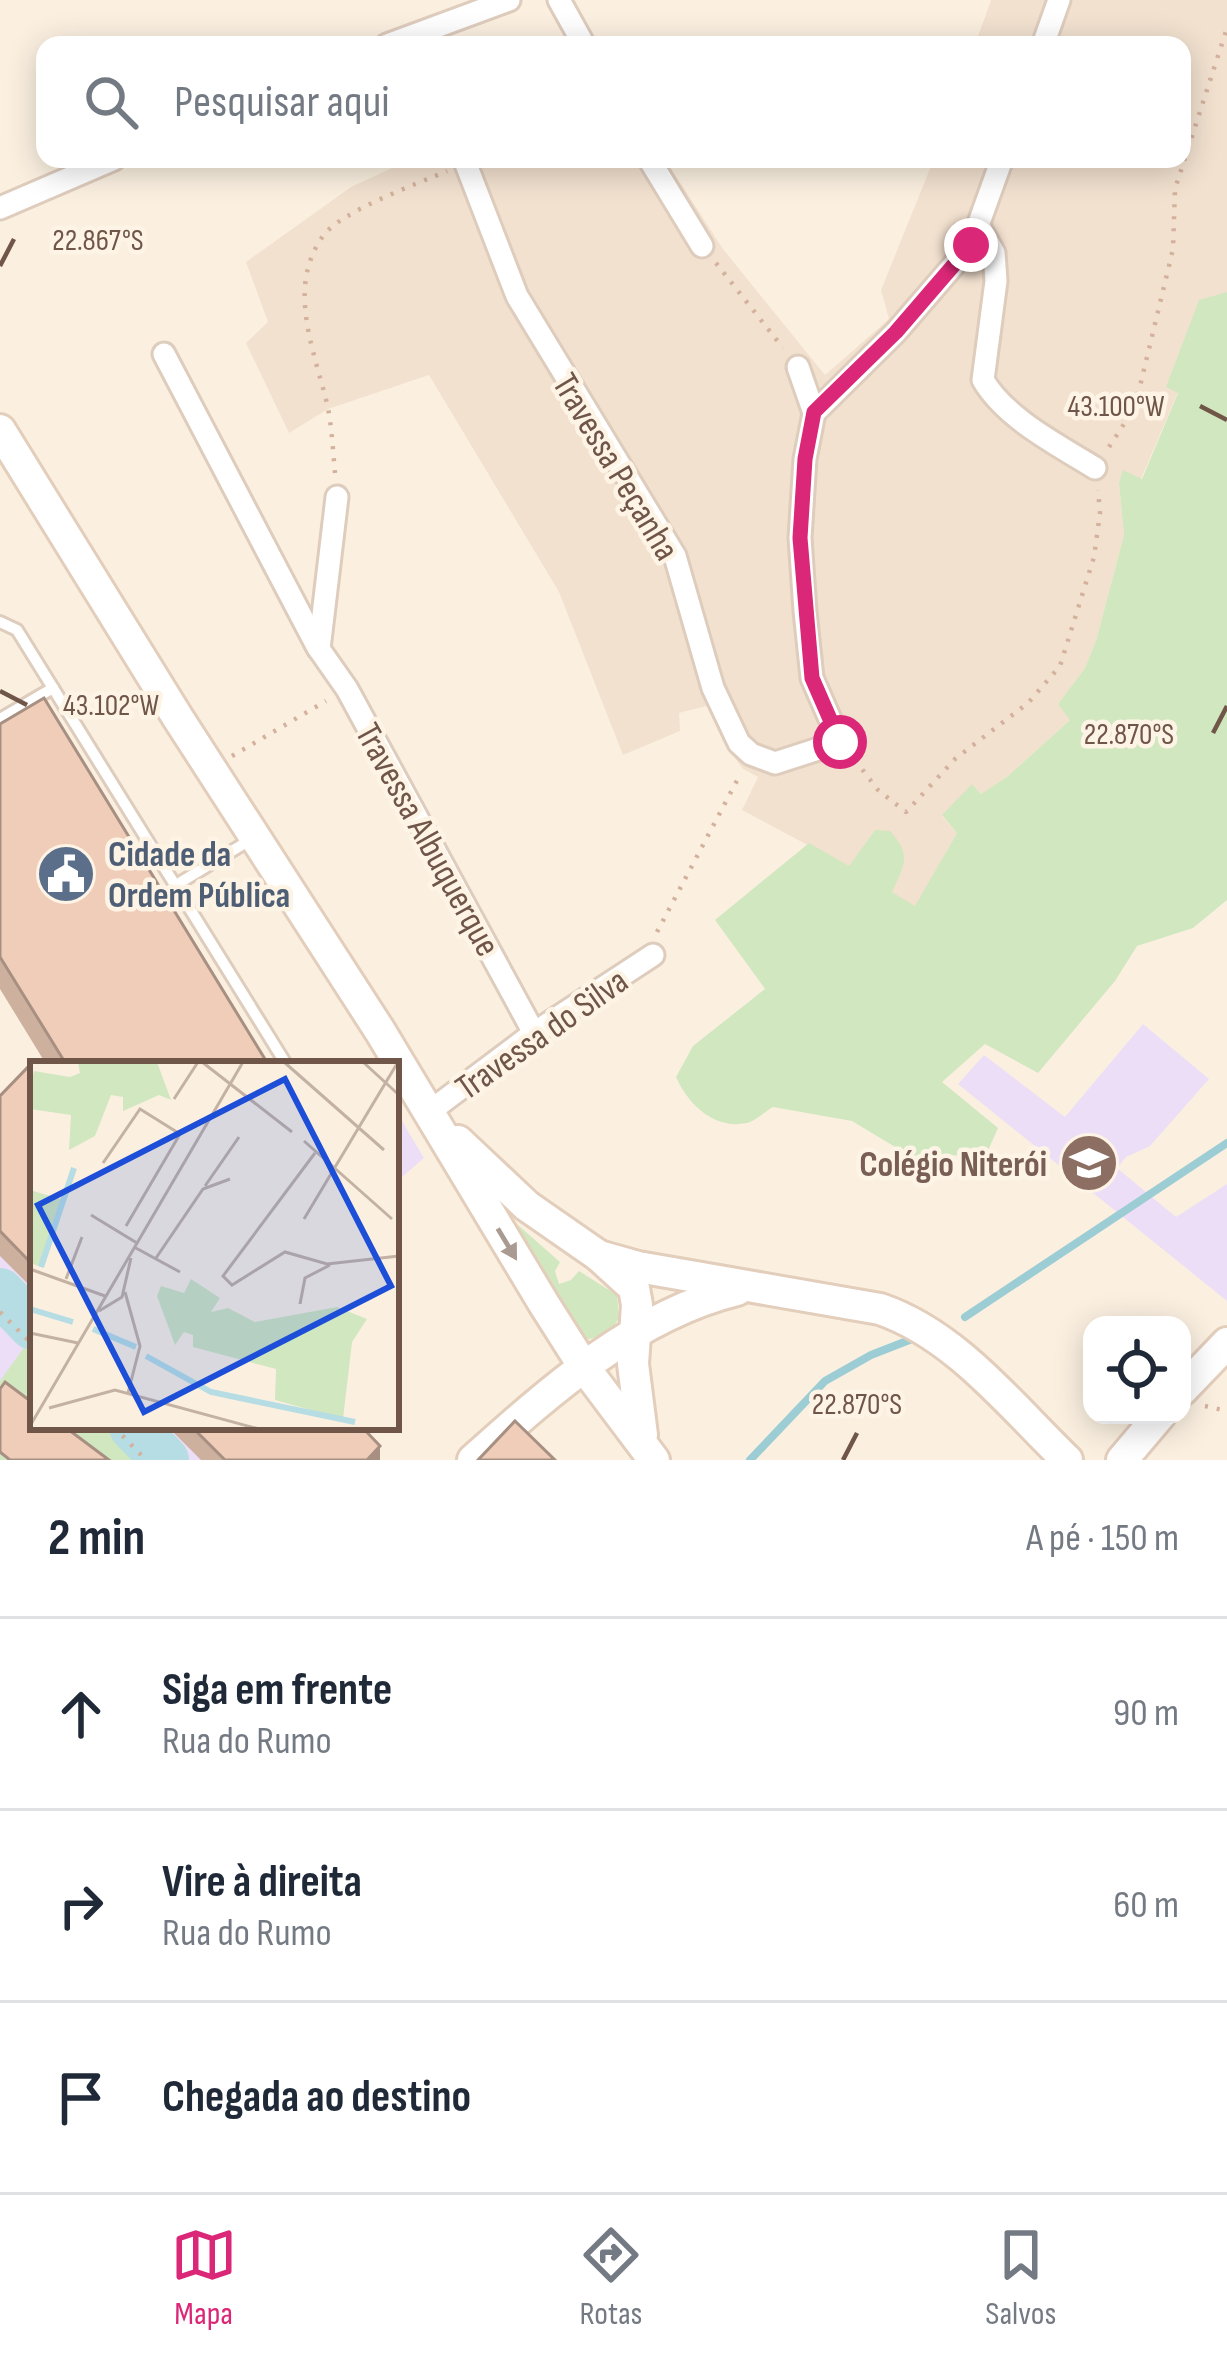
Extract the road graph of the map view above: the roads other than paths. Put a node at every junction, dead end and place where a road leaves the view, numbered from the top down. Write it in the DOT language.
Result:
graph roads {
  1 [pos="509,0"];
  2 [pos="559,0"];
  3 [pos="1059,0"];
  4 [pos="432,36"];
  5 [pos="579,36"];
  6 [pos="1046,36"];
  7 [pos="92,168"];
  8 [pos="472,168"];
  9 [pos="654,168"];
  10 [pos="999,168"];
  11 [pos="0,208"];
  12 [pos="980,228"];
  13 [pos="702,246"];
  14 [pos="164,354"];
  15 [pos="798,367"];
  16 [pos="814,412"];
  17 [pos="0,430"];
  18 [pos="1095,468"];
  19 [pos="337,497"];
  20 [pos="0,622"];
  21 [pos="319,649"];
  22 [pos="53,688"];
  23 [pos="0,719"];
  24 [pos="254,837"];
  25 [pos="176,885"];
  26 [pos="653,956"];
  27 [pos="534,1034"];
  28 [pos="284,1061"];
  29 [pos="390,1061"];
  30 [pos="414,1101"];
  31 [pos="599,1256"];
  32 [pos="748,1287"];
  33 [pos="635,1336"];
  34 [pos="1227,1342"];
  35 [pos="584,1366"];
  36 [pos="1191,1380"];
  37 [pos="1152,1424"];
  38 [pos="649,1452"];
  39 [pos="473,1460"];
  40 [pos="1067,1460"];
  41 [pos="1122,1460"];
  1 -- 4 [label="street"];
  2 -- 5 [label="street"];
  3 -- 6 [label="street"];
  7 -- 11 [label="street"];
  8 -- 16 [label="street, Travessa Peçanha"];
  9 -- 13 [label="street"];
  10 -- 12 [label="street"];
  12 -- 16 [label="street"];
  12 -- 18 [label="street"];
  14 -- 21 [label="street, Travessa Albuquerque"];
  15 -- 16 [label="street"];
  17 -- 24 [label="main road"];
  19 -- 21 [label="street"];
  20 -- 22 [label="lane"];
  21 -- 27 [label="street, Travessa Albuquerque"];
  22 -- 23 [label="lane"];
  22 -- 25 [label="lane"];
  24 -- 25 [label="lane"];
  24 -- 29 [label="main road"];
  25 -- 28 [label="lane"];
  26 -- 27 [label="street, Travessa do Silva"];
  27 -- 30 [label="street, Travessa do Silva"];
  30 -- 31 [label="main road"];
  30 -- 35 [label="main road, one-way"];
  31 -- 32 [label="main road"];
  31 -- 33 [label="main road"];
  32 -- 33 [label="main road"];
  32 -- 40 [label="main road"];
  33 -- 35 [label="main road"];
  33 -- 38 [label="main road"];
  34 -- 36 [label="main road"];
  35 -- 38 [label="main road"];
  35 -- 39 [label="main road"];
  37 -- 41 [label="main road"];
}
